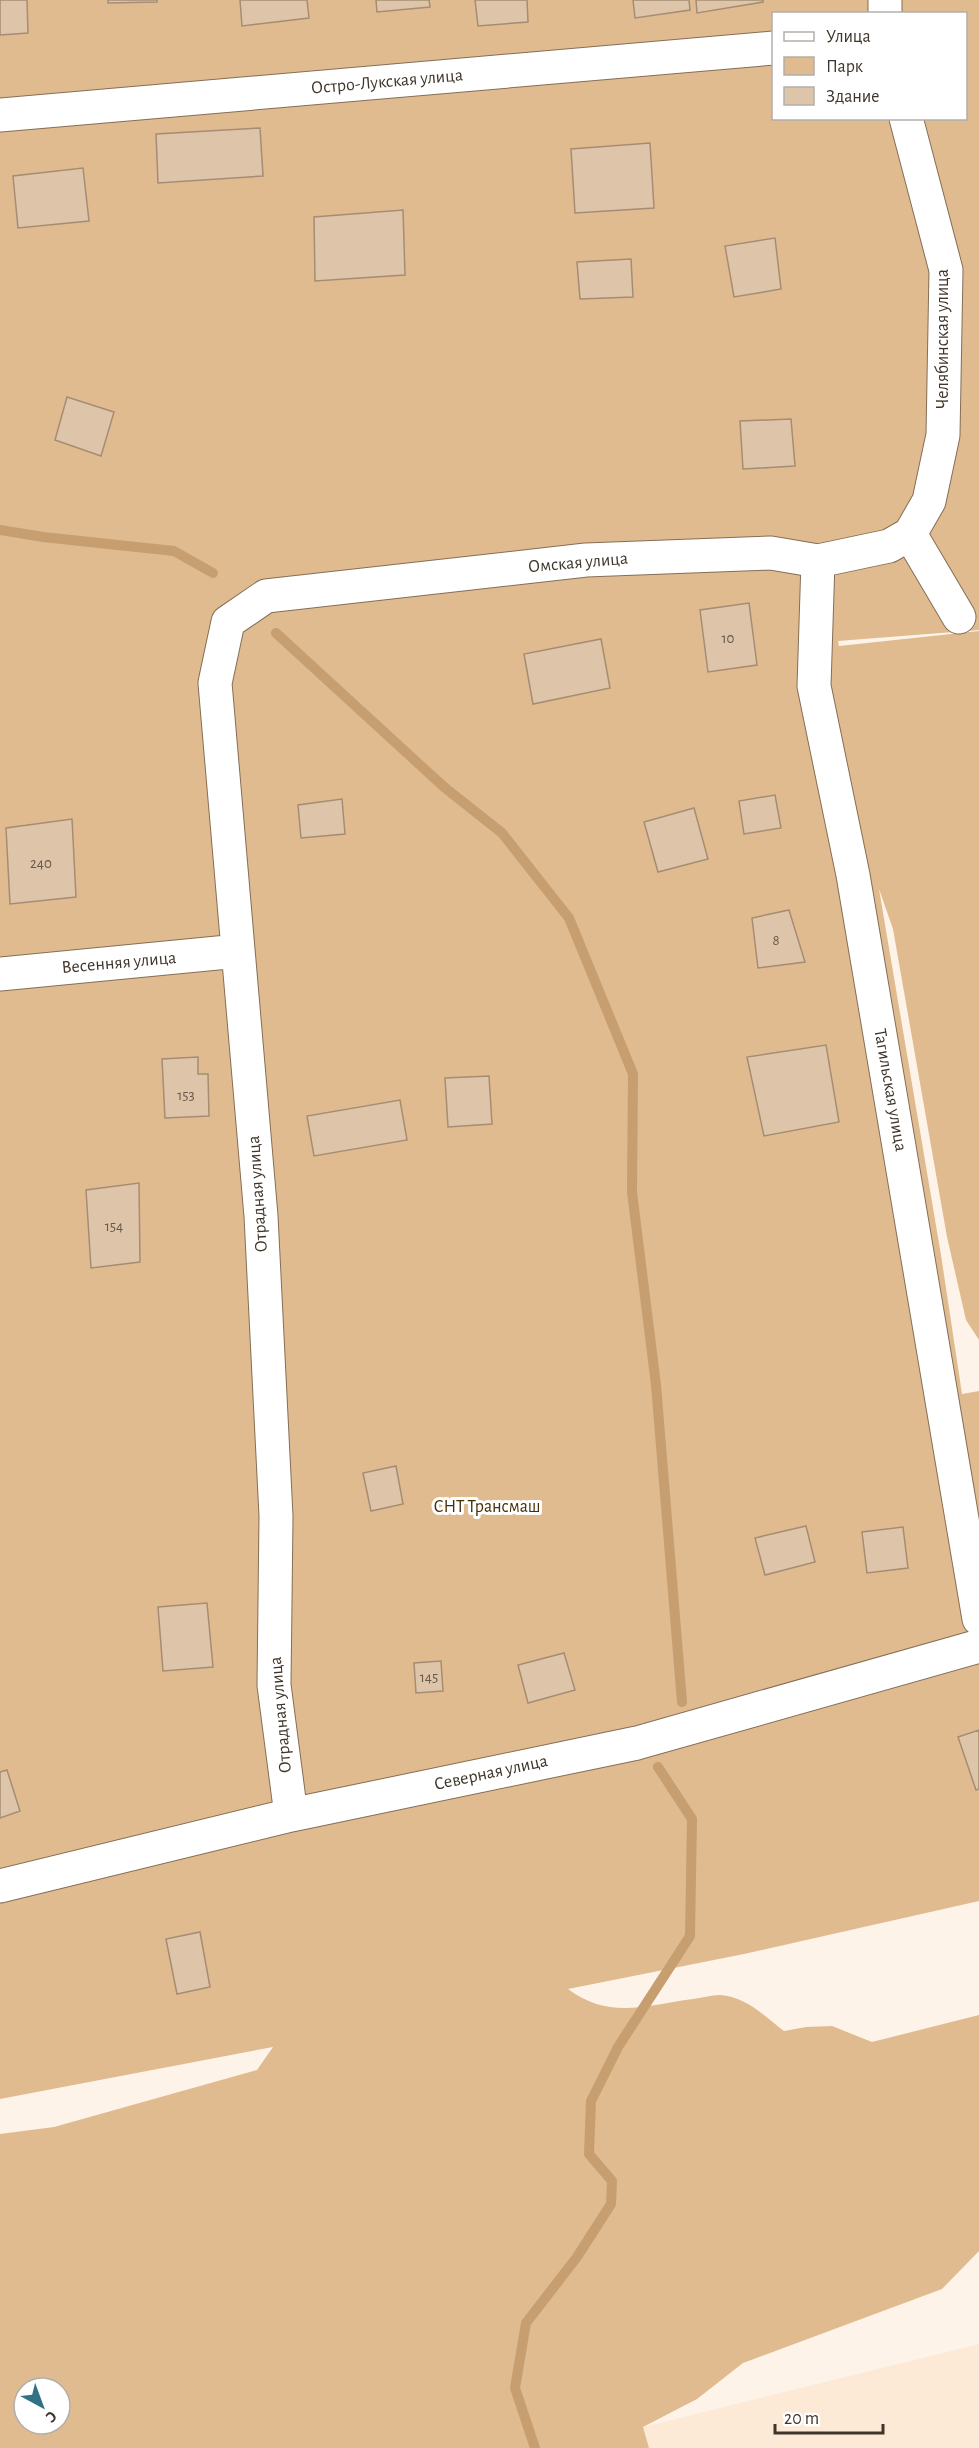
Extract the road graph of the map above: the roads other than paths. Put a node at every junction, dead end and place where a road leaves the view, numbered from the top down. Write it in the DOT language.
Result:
graph roads {
  1 [pos="772,48"];
  2 [pos="0,115"];
  3 [pos="907,120"];
  4 [pos="900,540"];
  5 [pos="818,561"];
  6 [pos="266,596"];
  7 [pos="959,617"];
  8 [pos="238,951"];
  9 [pos="0,974"];
  10 [pos="979,1619"];
  11 [pos="979,1646"];
  12 [pos="291,1815"];
  13 [pos="0,1886"];
  1 -- 2 [label="street, Остро-Лукская улица"];
  3 -- 4 [label="street, Челябинская улица"];
  4 -- 5 [label="street, Омская улица"];
  4 -- 7 [label="street"];
  5 -- 6 [label="street, Омская улица"];
  5 -- 10 [label="street, Тагильская улица"];
  6 -- 8 [label="street, Отрадная улица"];
  8 -- 9 [label="street, Весенняя улица"];
  8 -- 12 [label="street, Отрадная улица"];
  11 -- 12 [label="street, Северная улица"];
  12 -- 13 [label="street, Северная улица"];
}
